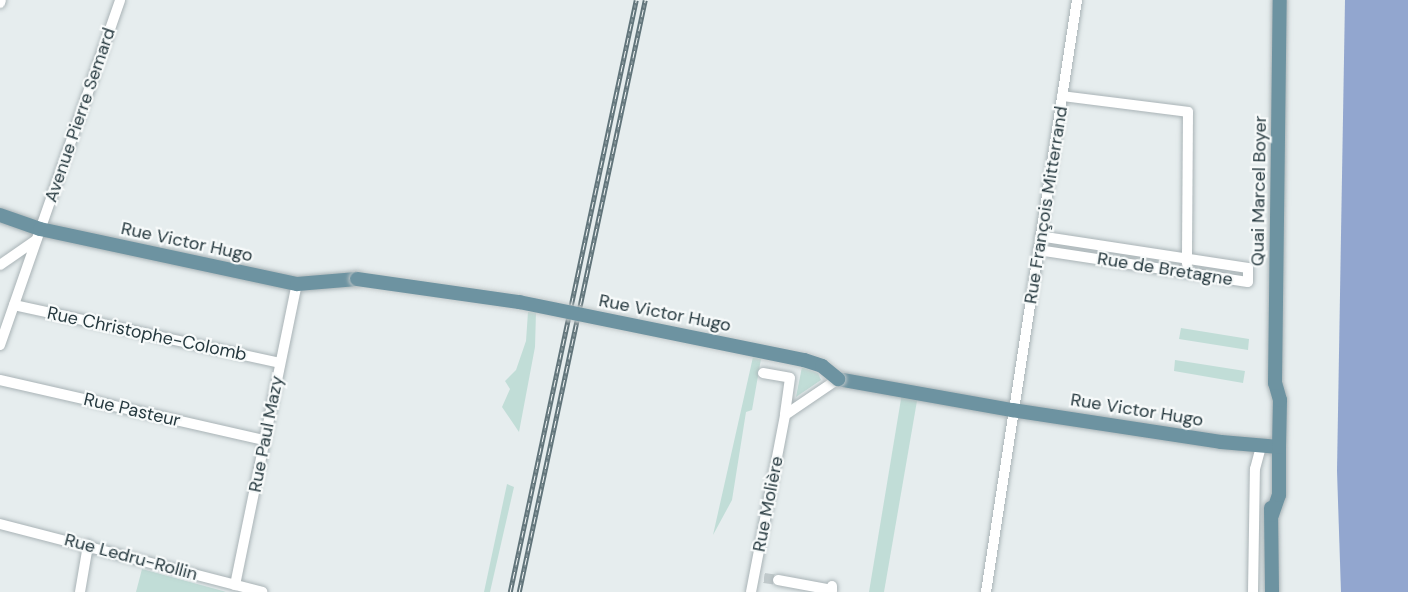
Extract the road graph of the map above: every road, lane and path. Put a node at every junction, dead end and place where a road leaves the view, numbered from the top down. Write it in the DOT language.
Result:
graph roads {
  1 [pos="120,0"];
  2 [pos="1077,0"];
  3 [pos="1280,0"];
  4 [pos="1062,96"];
  5 [pos="0,215"];
  6 [pos="38,235"];
  7 [pos="1040,236"];
  8 [pos="1038,250"];
  9 [pos="1187,259"];
  10 [pos="0,265"];
  11 [pos="1186,272"];
  12 [pos="297,284"];
  13 [pos="14,305"];
  14 [pos="0,345"];
  15 [pos="280,363"];
  16 [pos="763,372"];
  17 [pos="838,379"];
  18 [pos="0,380"];
  19 [pos="1012,410"];
  20 [pos="785,416"];
  21 [pos="265,440"];
  22 [pos="1270,447"];
  23 [pos="0,524"];
  24 [pos="88,545"];
  25 [pos="778,580"];
  26 [pos="236,585"];
  27 [pos="832,586"];
  28 [pos="80,592"];
  29 [pos="262,592"];
  30 [pos="751,592"];
  31 [pos="986,592"];
  32 [pos="1253,592"];
  33 [pos="1272,592"];
  1 -- 6 [label="street, Avenue Pierre Semard"];
  2 -- 4 [label="street, Rue François Mitterrand"];
  3 -- 22 [label="main road, Quai Marcel Boyer"];
  4 -- 7 [label="street, Rue François Mitterrand"];
  4 -- 9 [label="street"];
  5 -- 6 [label="main road, Rue Victor Hugo"];
  6 -- 10 [label="street"];
  6 -- 12 [label="main road, Rue Victor Hugo"];
  6 -- 13 [label="street, Avenue Pierre Semard"];
  7 -- 8 [label="street, Rue François Mitterrand"];
  7 -- 9 [label="street, Rue de Bretagne"];
  8 -- 11 [label="street, Rue de Bretagne"];
  8 -- 19 [label="street, Rue François Mitterrand"];
  9 -- 11 [label="street"];
  9 -- 11 [label="street, Rue de Bretagne"];
  12 -- 15 [label="street, Rue Paul Mazy"];
  12 -- 17 [label="main road, Rue Victor Hugo, bridge"];
  13 -- 14 [label="street, Avenue Pierre Semard"];
  13 -- 15 [label="street, Rue Christophe-Colomb"];
  15 -- 21 [label="street, Rue Paul Mazy"];
  16 -- 20 [label="street, Rue Molière"];
  17 -- 19 [label="main road, Rue Victor Hugo"];
  17 -- 20 [label="street"];
  18 -- 21 [label="street, Rue Pasteur"];
  19 -- 22 [label="main road, Rue Victor Hugo"];
  19 -- 31 [label="street, Rue François Mitterrand"];
  20 -- 30 [label="street, Rue Molière"];
  21 -- 26 [label="street, Rue Paul Mazy"];
  22 -- 32 [label="street, Quai Marcel Boyer"];
  22 -- 33 [label="main road, Quai Marcel Boyer"];
  23 -- 24 [label="street, Rue Ledru-Rollin"];
  24 -- 26 [label="street, Rue Ledru-Rollin"];
  24 -- 28 [label="street"];
  25 -- 27 [label="street"];
  26 -- 29 [label="street, Rue Ledru-Rollin"];
}
